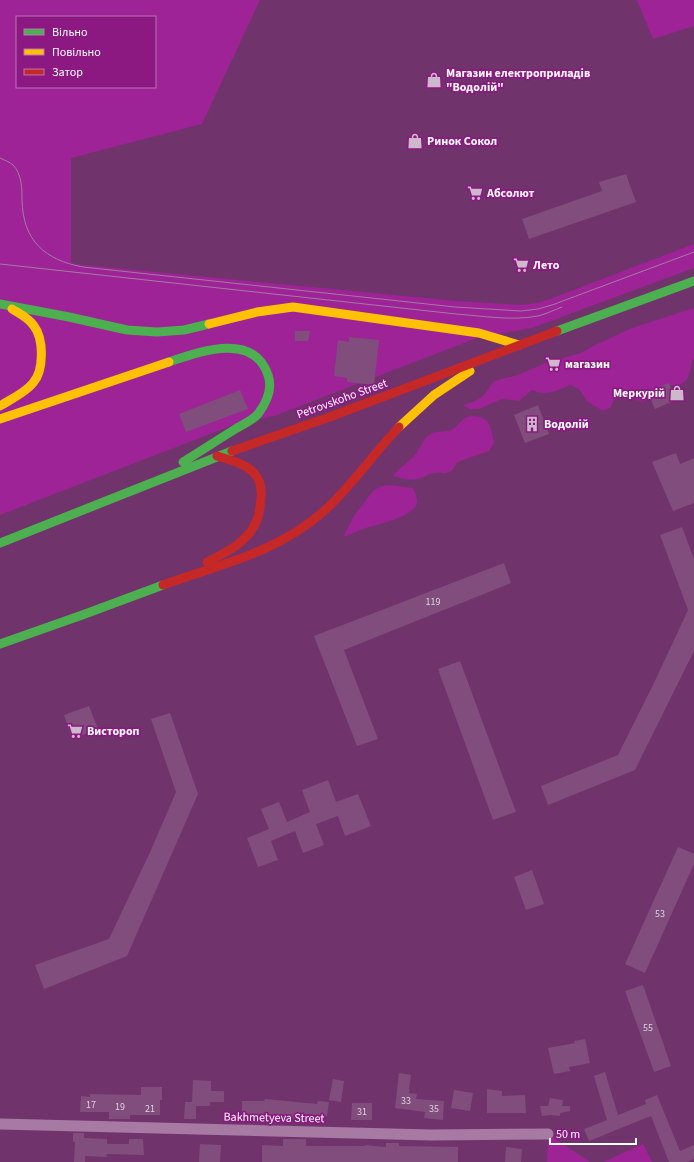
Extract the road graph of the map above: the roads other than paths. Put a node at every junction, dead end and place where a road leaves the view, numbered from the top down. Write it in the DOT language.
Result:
graph roads {
  1 [pos="694,281"];
  2 [pos="1,304"];
  3 [pos="519,345"];
  4 [pos="0,406"];
  5 [pos="0,419"];
  6 [pos="217,456"];
  7 [pos="143,486"];
  8 [pos="0,543"];
  9 [pos="165,584"];
  10 [pos="0,644"];
  11 [pos="0,1124"];
  12 [pos="548,1134"];
  1 -- 3 [label="main road, Petrovskoho Street"];
  2 -- 3 [label="main road"];
  2 -- 4 [label="main road"];
  3 -- 6 [label="main road, Petrovskoho Street"];
  3 -- 9 [label="main road"];
  5 -- 7 [label="main road"];
  6 -- 7 [label="main road, Petrovskoho Street"];
  6 -- 9 [label="main road"];
  7 -- 8 [label="main road, Petrovskoho Street"];
  9 -- 10 [label="main road"];
  11 -- 12 [label="street, Bakhmetyeva Street"];
}
